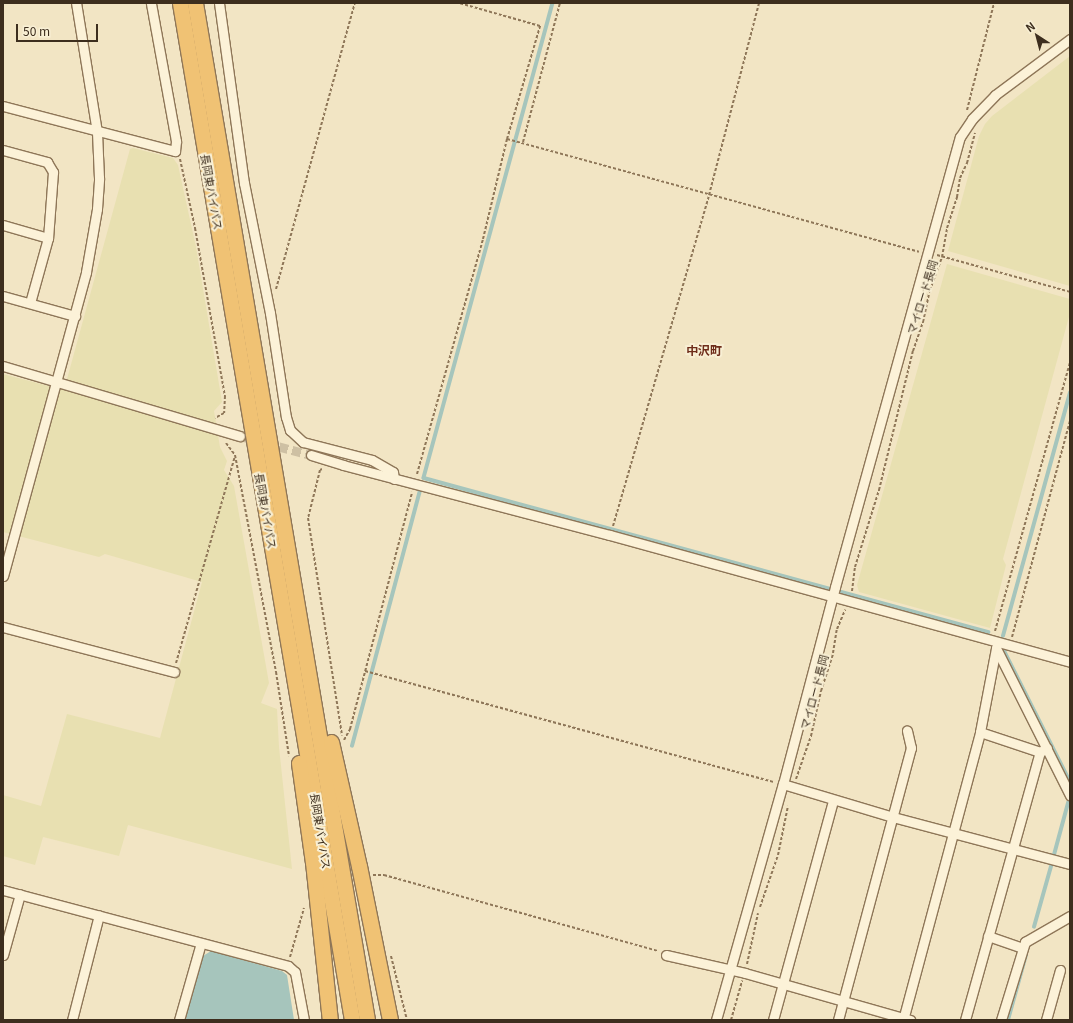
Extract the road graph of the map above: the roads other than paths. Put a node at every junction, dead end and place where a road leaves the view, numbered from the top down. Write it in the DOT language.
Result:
graph roads {
  1 [pos="76,3"];
  2 [pos="151,3"];
  3 [pos="180,3"];
  4 [pos="195,3"];
  5 [pos="219,3"];
  6 [pos="1070,39"];
  7 [pos="3,106"];
  8 [pos="97,132"];
  9 [pos="3,150"];
  10 [pos="3,225"];
  11 [pos="48,238"];
  12 [pos="3,296"];
  13 [pos="30,303"];
  14 [pos="74,316"];
  15 [pos="3,366"];
  16 [pos="244,380"];
  17 [pos="56,381"];
  18 [pos="240,436"];
  19 [pos="312,455"];
  20 [pos="394,479"];
  21 [pos="3,576"];
  22 [pos="294,585"];
  23 [pos="834,592"];
  24 [pos="3,627"];
  25 [pos="995,643"];
  26 [pos="1070,662"];
  27 [pos="174,672"];
  28 [pos="907,730"];
  29 [pos="980,732"];
  30 [pos="1043,750"];
  31 [pos="783,784"];
  32 [pos="1070,795"];
  33 [pos="833,800"];
  34 [pos="893,817"];
  35 [pos="953,832"];
  36 [pos="1013,849"];
  37 [pos="1070,864"];
  38 [pos="3,890"];
  39 [pos="20,894"];
  40 [pos="99,915"];
  41 [pos="1070,916"];
  42 [pos="988,936"];
  43 [pos="201,942"];
  44 [pos="1022,948"];
  45 [pos="3,955"];
  46 [pos="666,955"];
  47 [pos="729,970"];
  48 [pos="1060,970"];
  49 [pos="783,985"];
  50 [pos="843,1001"];
  51 [pos="906,1019"];
  52 [pos="72,1020"];
  53 [pos="179,1020"];
  54 [pos="304,1020"];
  55 [pos="330,1020"];
  56 [pos="352,1020"];
  57 [pos="367,1020"];
  58 [pos="390,1020"];
  59 [pos="716,1020"];
  60 [pos="773,1020"];
  61 [pos="838,1020"];
  62 [pos="965,1020"];
  63 [pos="1002,1020"];
  64 [pos="1046,1020"];
  1 -- 8 [label="street"];
  2 -- 8 [label="street"];
  3 -- 16 [label="highway, 長岡東バイパス"];
  4 -- 22 [label="highway, 長岡東バイパス"];
  5 -- 20 [label="street"];
  6 -- 23 [label="street"];
  7 -- 8 [label="street"];
  8 -- 14 [label="street"];
  9 -- 11 [label="street"];
  10 -- 11 [label="street"];
  11 -- 13 [label="street"];
  12 -- 13 [label="street"];
  13 -- 14 [label="street"];
  14 -- 17 [label="street"];
  15 -- 17 [label="street"];
  16 -- 55 [label="highway"];
  16 -- 56 [label="highway, 長岡東バイパス"];
  17 -- 18 [label="street"];
  17 -- 21 [label="street"];
  19 -- 20 [label="street"];
  20 -- 23 [label="street"];
  22 -- 57 [label="highway, 長岡東バイパス"];
  22 -- 58 [label="highway"];
  23 -- 25 [label="street"];
  23 -- 31 [label="street"];
  24 -- 27 [label="street"];
  25 -- 26 [label="street"];
  25 -- 29 [label="street"];
  25 -- 30 [label="street"];
  28 -- 34 [label="street"];
  29 -- 30 [label="street"];
  29 -- 35 [label="street"];
  30 -- 32 [label="street"];
  30 -- 36 [label="street"];
  31 -- 33 [label="street"];
  31 -- 47 [label="street"];
  33 -- 34 [label="street"];
  33 -- 49 [label="street"];
  34 -- 35 [label="street"];
  34 -- 50 [label="street"];
  35 -- 36 [label="street"];
  35 -- 51 [label="street"];
  36 -- 37 [label="street"];
  36 -- 42 [label="street"];
  38 -- 39 [label="street"];
  39 -- 40 [label="street"];
  39 -- 45 [label="street"];
  40 -- 43 [label="street"];
  40 -- 52 [label="street"];
  41 -- 44 [label="street"];
  42 -- 44 [label="street"];
  42 -- 62 [label="street"];
  43 -- 53 [label="street"];
  43 -- 54 [label="street"];
  44 -- 63 [label="street"];
  46 -- 47 [label="street"];
  47 -- 49 [label="street"];
  47 -- 59 [label="street"];
  48 -- 64 [label="street"];
  49 -- 50 [label="street"];
  49 -- 60 [label="street"];
  50 -- 51 [label="street"];
  50 -- 61 [label="street"];
}
